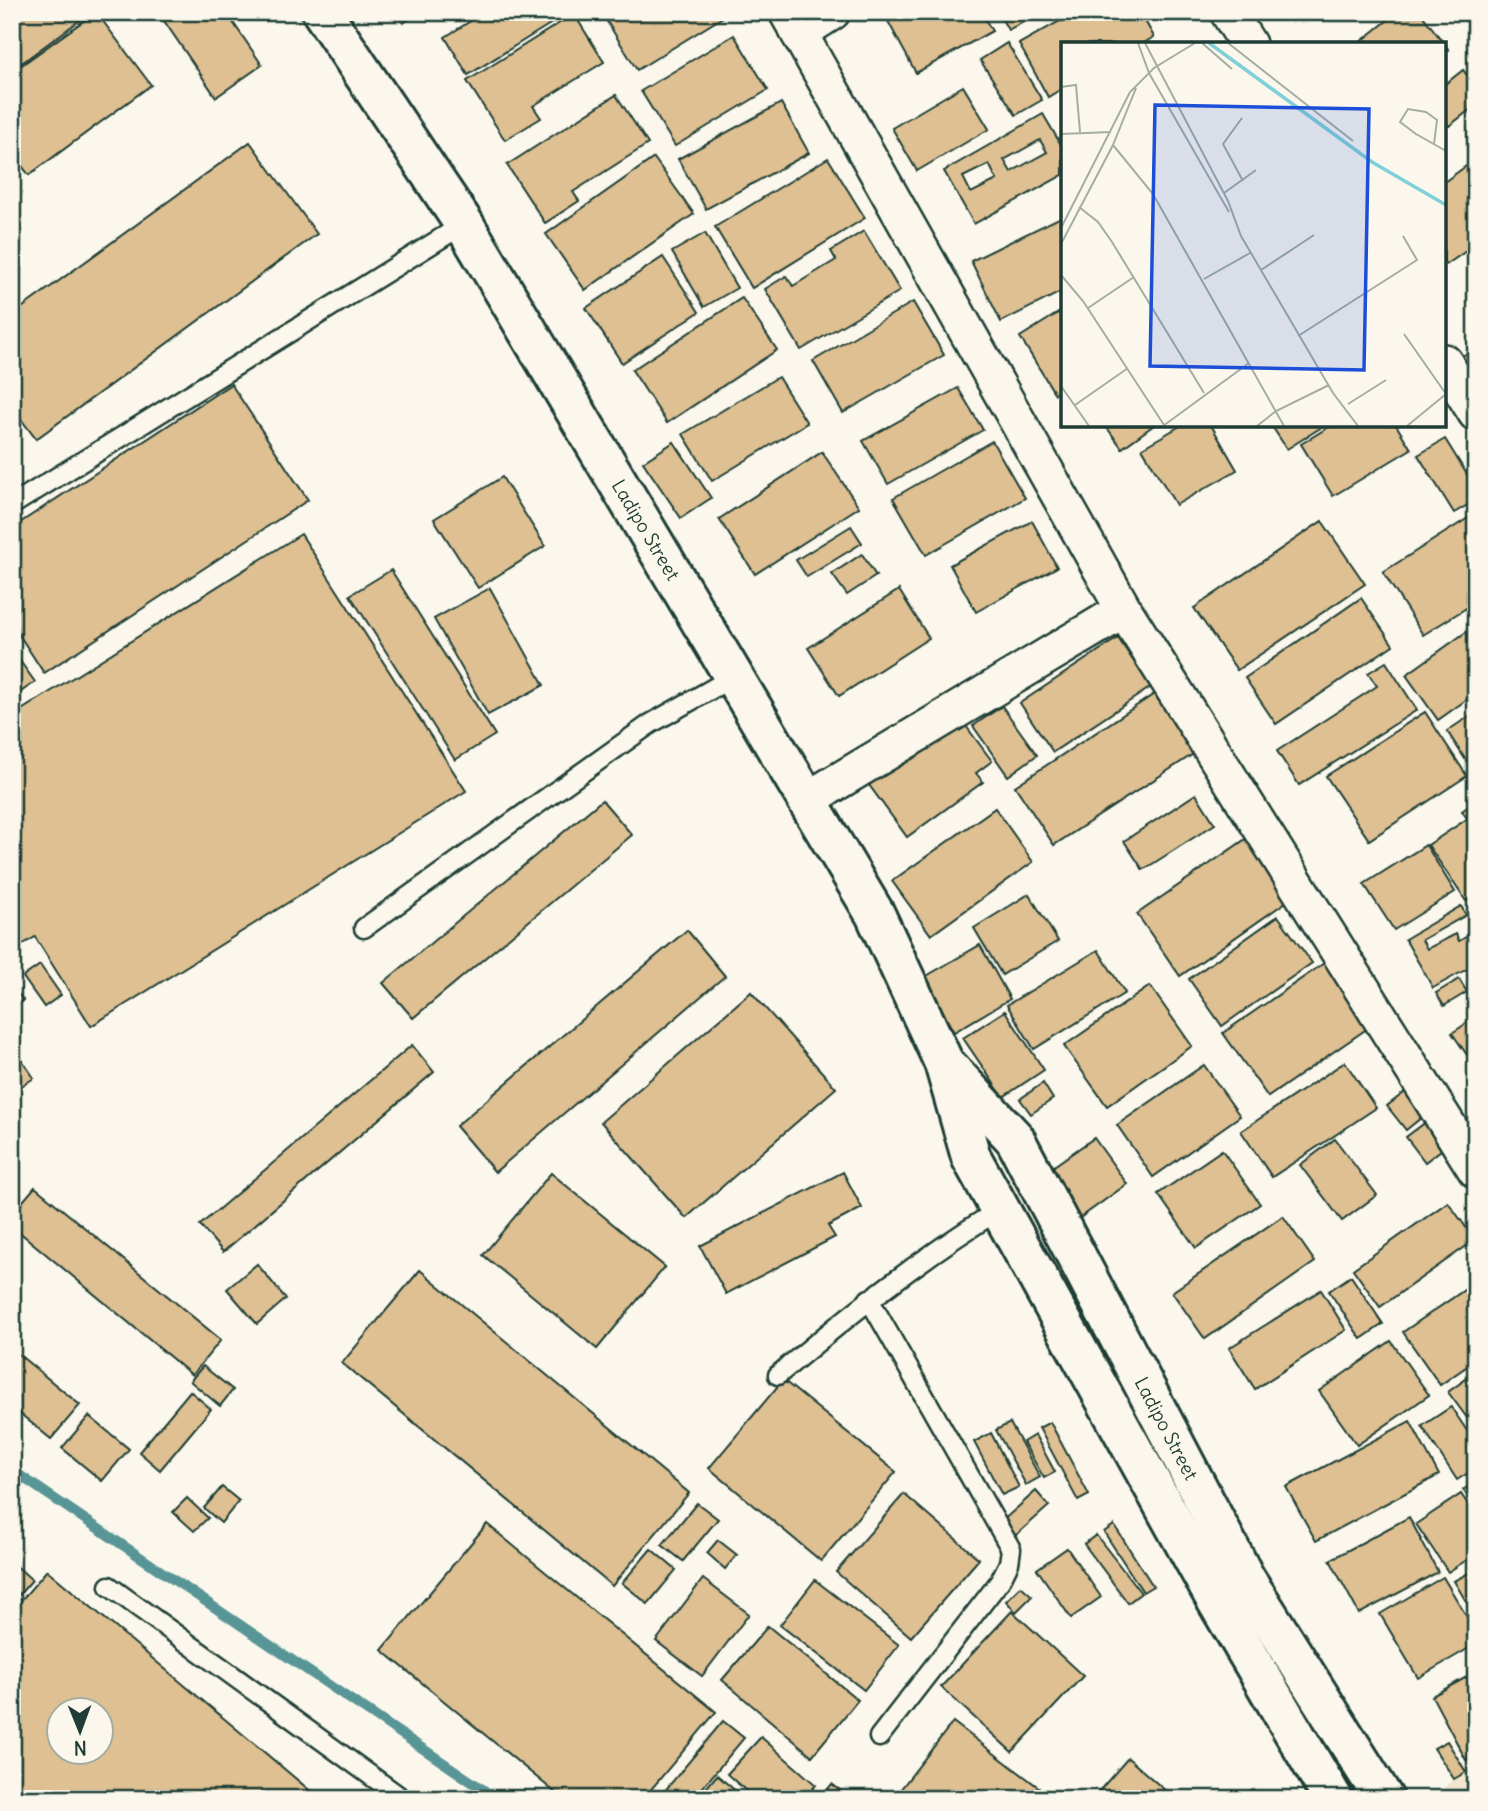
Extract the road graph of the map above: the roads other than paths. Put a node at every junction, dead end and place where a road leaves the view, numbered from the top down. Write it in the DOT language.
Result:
graph roads {
  1 [pos="322,12"];
  2 [pos="832,12"];
  3 [pos="1228,12"];
  4 [pos="793,23"];
  5 [pos="1247,42"];
  6 [pos="464,224"];
  7 [pos="1446,365"];
  8 [pos="1476,413"];
  9 [pos="12,505"];
  10 [pos="1124,610"];
  11 [pos="733,677"];
  12 [pos="807,800"];
  13 [pos="365,928"];
  14 [pos="944,1063"];
  15 [pos="1476,1170"];
  16 [pos="999,1210"];
  17 [pos="869,1299"];
  18 [pos="778,1374"];
  19 [pos="109,1586"];
  20 [pos="879,1737"];
  21 [pos="402,1799"];
  22 [pos="1333,1799"];
  23 [pos="1384,1799"];
  1 -- 6 [label="main road, Ladipo Street"];
  2 -- 4 [label="street"];
  3 -- 5 [label="street"];
  4 -- 10 [label="street"];
  6 -- 9 [label="lane"];
  6 -- 11 [label="main road, Ladipo Street"];
  7 -- 8 [label="street"];
  10 -- 12 [label="street"];
  10 -- 15 [label="street"];
  11 -- 12 [label="main road, Ladipo Street"];
  11 -- 13 [label="lane"];
  12 -- 14 [label="main road, Ladipo Street"];
  14 -- 16 [label="main road, Ladipo Street"];
  14 -- 23 [label="main road, Ladipo Street"];
  16 -- 17 [label="lane"];
  16 -- 22 [label="main road, Ladipo Street"];
  17 -- 18 [label="lane"];
  17 -- 20 [label="lane"];
  19 -- 21 [label="lane"];
}
